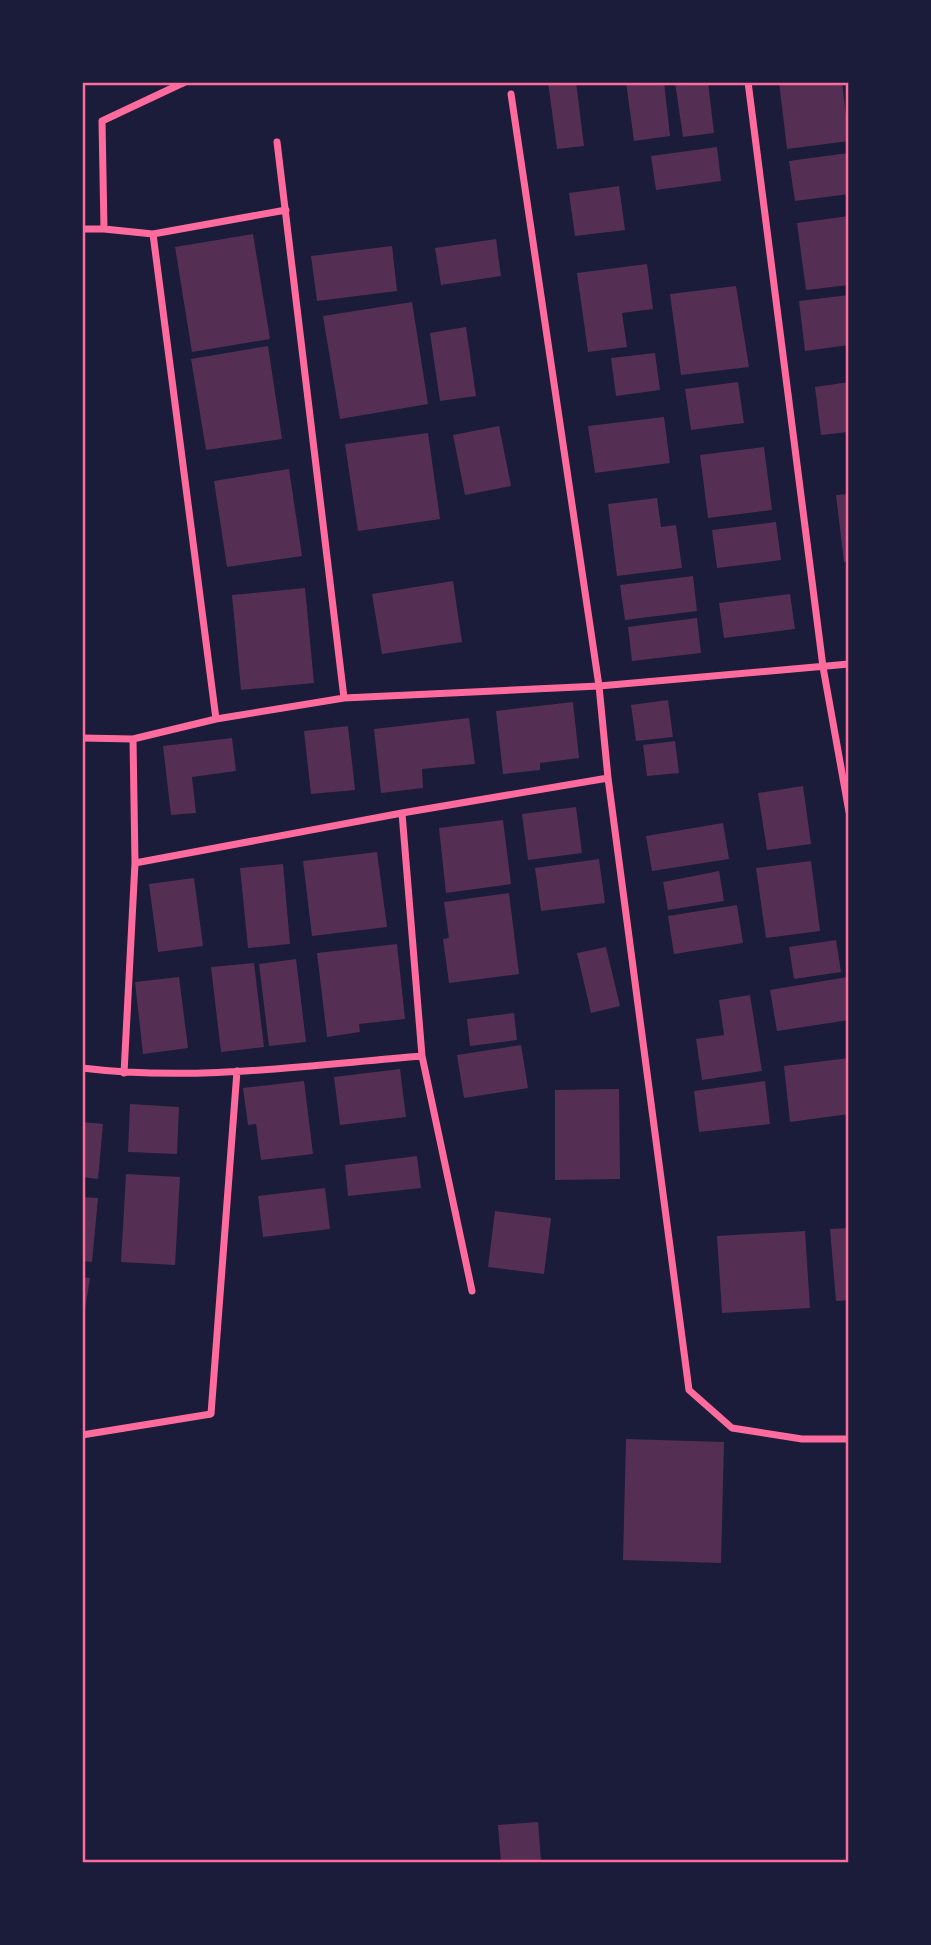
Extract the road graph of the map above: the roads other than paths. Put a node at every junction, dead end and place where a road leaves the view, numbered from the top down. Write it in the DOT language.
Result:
graph roads {
  1 [pos="185,82"];
  2 [pos="748,82"];
  3 [pos="511,94"];
  4 [pos="277,142"];
  5 [pos="286,210"];
  6 [pos="82,229"];
  7 [pos="104,229"];
  8 [pos="153,234"];
  9 [pos="849,664"];
  10 [pos="823,667"];
  11 [pos="599,686"];
  12 [pos="344,698"];
  13 [pos="216,719"];
  14 [pos="82,738"];
  15 [pos="133,739"];
  16 [pos="608,778"];
  17 [pos="849,812"];
  18 [pos="402,813"];
  19 [pos="135,863"];
  20 [pos="422,1056"];
  21 [pos="82,1068"];
  22 [pos="237,1072"];
  23 [pos="124,1073"];
  24 [pos="472,1292"];
  25 [pos="82,1435"];
  26 [pos="849,1439"];
  1 -- 7 [label="street"];
  2 -- 10 [label="street"];
  3 -- 11 [label="street"];
  4 -- 5 [label="street"];
  5 -- 8 [label="street"];
  5 -- 12 [label="street"];
  6 -- 7 [label="street"];
  7 -- 8 [label="street"];
  8 -- 13 [label="street"];
  9 -- 10 [label="street"];
  10 -- 11 [label="street"];
  10 -- 17 [label="street"];
  11 -- 12 [label="street"];
  11 -- 16 [label="street"];
  12 -- 13 [label="street"];
  13 -- 15 [label="street"];
  14 -- 15 [label="street"];
  15 -- 19 [label="street"];
  16 -- 18 [label="street"];
  16 -- 26 [label="street"];
  18 -- 19 [label="street"];
  18 -- 20 [label="street"];
  19 -- 23 [label="street"];
  20 -- 22 [label="street"];
  20 -- 24 [label="street"];
  21 -- 23 [label="street"];
  22 -- 23 [label="street"];
  22 -- 25 [label="street"];
}
